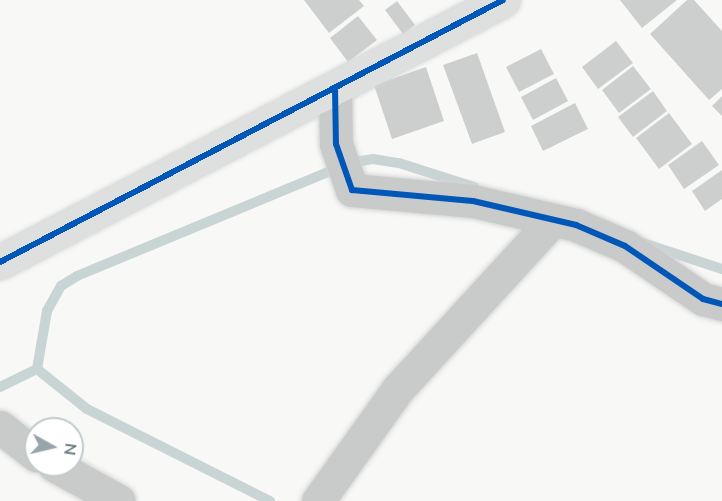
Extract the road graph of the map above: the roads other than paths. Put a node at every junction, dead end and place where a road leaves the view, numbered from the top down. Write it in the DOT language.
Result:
graph roads {
  1 [pos="503,0"];
  2 [pos="335,89"];
  3 [pos="553,220"];
  4 [pos="0,262"];
  5 [pos="722,304"];
  6 [pos="0,427"];
  7 [pos="24,446"];
  8 [pos="76,477"];
  9 [pos="119,501"];
  10 [pos="318,501"];
  1 -- 2 [label="street"];
  2 -- 3 [label="street"];
  2 -- 4 [label="street"];
  3 -- 5 [label="street"];
  3 -- 10 [label="street"];
  6 -- 7 [label="street"];
  8 -- 9 [label="street"];
}
